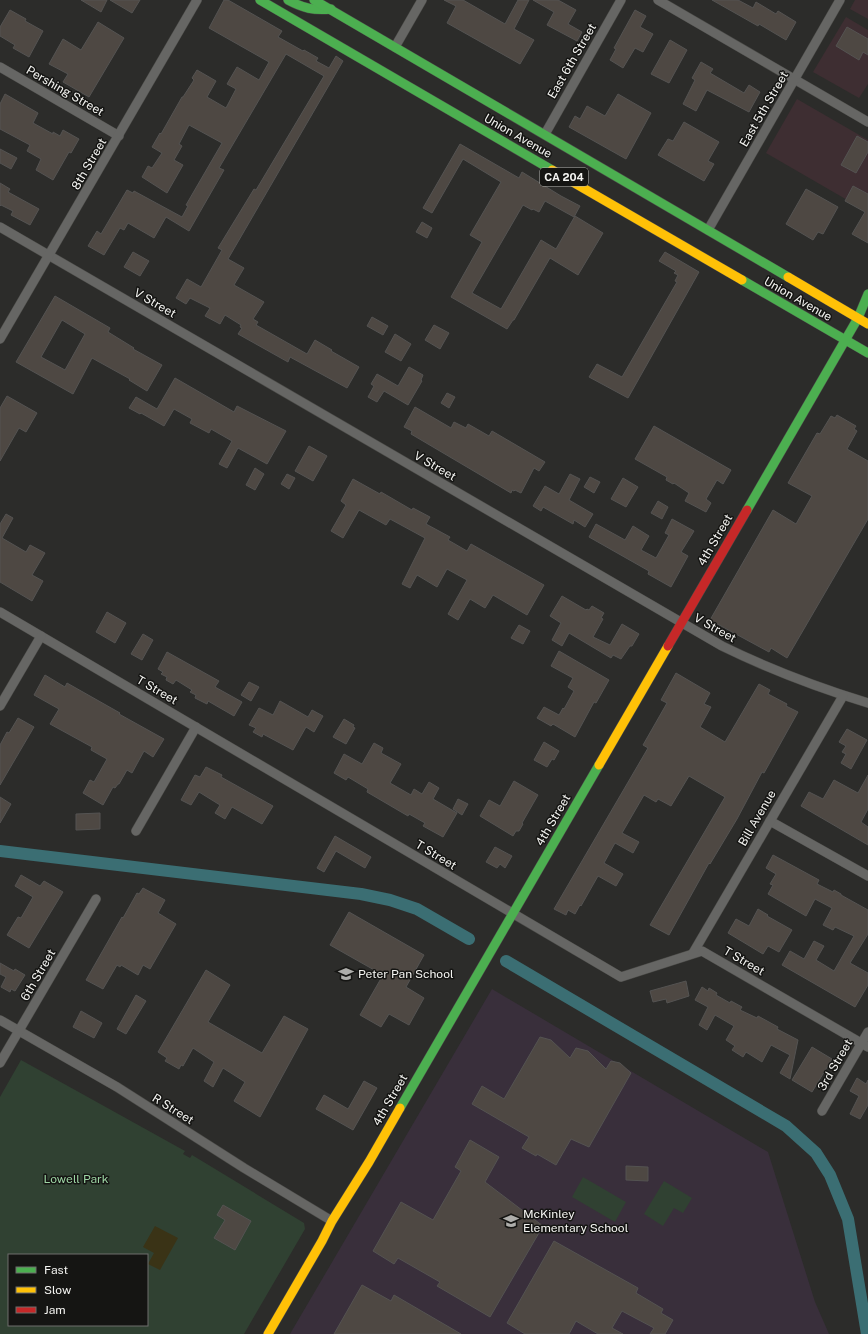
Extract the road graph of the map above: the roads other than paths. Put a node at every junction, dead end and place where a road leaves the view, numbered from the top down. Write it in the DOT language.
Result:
graph roads {
  1 [pos="197,0"];
  2 [pos="260,0"];
  3 [pos="288,0"];
  4 [pos="314,0"];
  5 [pos="422,0"];
  6 [pos="621,0"];
  7 [pos="658,0"];
  8 [pos="840,0"];
  9 [pos="331,10"];
  10 [pos="395,47"];
  11 [pos="0,67"];
  12 [pos="795,79"];
  13 [pos="868,122"];
  14 [pos="545,134"];
  15 [pos="119,136"];
  16 [pos="0,227"];
  17 [pos="708,230"];
  18 [pos="49,256"];
  19 [pos="868,294"];
  20 [pos="858,318"];
  21 [pos="868,324"];
  22 [pos="0,339"];
  23 [pos="844,339"];
  24 [pos="868,353"];
  25 [pos="0,612"];
  26 [pos="681,622"];
  27 [pos="41,636"];
  28 [pos="843,696"];
  29 [pos="868,703"];
  30 [pos="0,706"];
  31 [pos="196,727"];
  32 [pos="770,821"];
  33 [pos="136,831"];
  34 [pos="868,876"];
  35 [pos="96,899"];
  36 [pos="513,914"];
  37 [pos="693,953"];
  38 [pos="0,1020"];
  39 [pos="19,1031"];
  40 [pos="868,1032"];
  41 [pos="865,1045"];
  42 [pos="0,1063"];
  43 [pos="822,1111"];
  44 [pos="332,1221"];
  45 [pos="268,1334"];
  1 -- 15 [label="street, 8th Street"];
  2 -- 23 [label="main road, Union Avenue / CA 204"];
  3 -- 9 [label="main road"];
  4 -- 9 [label="main road, Union Avenue / CA 204"];
  5 -- 10 [label="street"];
  6 -- 14 [label="street, East 6th Street"];
  7 -- 12 [label="street"];
  8 -- 12 [label="street, East 5th Street"];
  9 -- 10 [label="main road, Union Avenue / CA 204"];
  10 -- 14 [label="main road, Union Avenue / CA 204"];
  11 -- 15 [label="street, Pershing Street"];
  12 -- 13 [label="street"];
  12 -- 17 [label="street, East 5th Street"];
  14 -- 17 [label="main road, Union Avenue / CA 204"];
  15 -- 18 [label="street, 8th Street"];
  16 -- 18 [label="street, V Street"];
  17 -- 20 [label="main road, Union Avenue / CA 204"];
  18 -- 22 [label="street, 8th Street"];
  18 -- 26 [label="street, V Street"];
  19 -- 20 [label="main road, 4th Street"];
  20 -- 21 [label="main road, Union Avenue / CA 204"];
  20 -- 23 [label="main road, 4th Street"];
  23 -- 24 [label="main road, Union Avenue / CA 204"];
  23 -- 26 [label="main road, 4th Street"];
  25 -- 27 [label="street, T Street"];
  26 -- 28 [label="street, V Street"];
  26 -- 36 [label="main road, 4th Street"];
  27 -- 30 [label="street"];
  27 -- 31 [label="street, T Street"];
  28 -- 29 [label="street, V Street"];
  28 -- 32 [label="street, Bill Avenue"];
  31 -- 33 [label="street"];
  31 -- 36 [label="street, T Street"];
  32 -- 34 [label="street"];
  32 -- 37 [label="street, Bill Avenue"];
  35 -- 39 [label="street, 6th Street"];
  36 -- 37 [label="street, T Street"];
  36 -- 44 [label="main road, 4th Street"];
  37 -- 41 [label="street, T Street"];
  38 -- 39 [label="street, R Street"];
  39 -- 42 [label="street, 6th Street"];
  39 -- 44 [label="street, R Street"];
  40 -- 41 [label="street, 3rd Street"];
  41 -- 43 [label="street, 3rd Street"];
  44 -- 45 [label="main road, 4th Street"];
}
